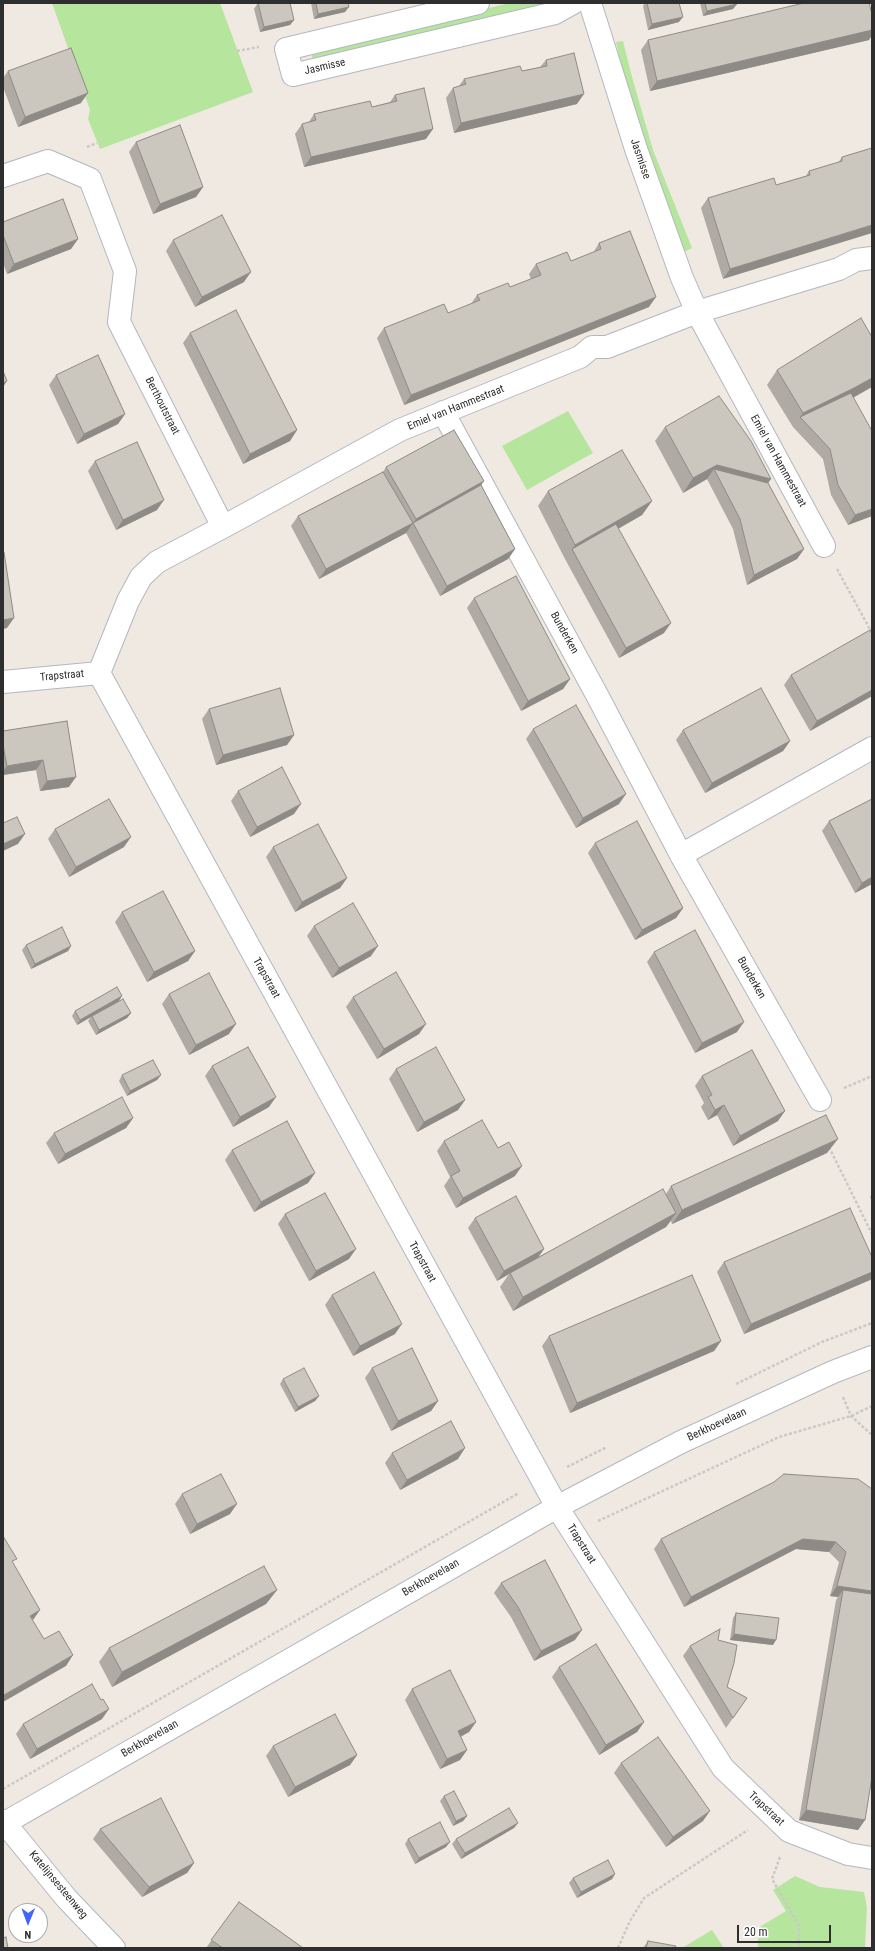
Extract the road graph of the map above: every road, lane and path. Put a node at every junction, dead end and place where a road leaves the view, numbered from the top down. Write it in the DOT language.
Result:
graph roads {
  1 [pos="478,3"];
  2 [pos="573,3"];
  3 [pos="590,3"];
  4 [pos="3,176"];
  5 [pos="872,258"];
  6 [pos="697,312"];
  7 [pos="443,412"];
  8 [pos="223,527"];
  9 [pos="824,546"];
  10 [pos="872,633"];
  11 [pos="99,673"];
  12 [pos="3,682"];
  13 [pos="872,748"];
  14 [pos="681,855"];
  15 [pos="820,1100"];
  16 [pos="828,1145"];
  17 [pos="872,1234"];
  18 [pos="872,1357"];
  19 [pos="872,1406"];
  20 [pos="851,1416"];
  21 [pos="872,1435"];
  22 [pos="557,1506"];
  23 [pos="573,1532"];
  24 [pos="772,1815"];
  25 [pos="3,1823"];
  26 [pos="789,1831"];
  27 [pos="872,1858"];
  28 [pos="114,1948"];
  29 [pos="618,1948"];
  30 [pos="799,1948"];
  1 -- 2 [label="street, Jasmisse"];
  3 -- 6 [label="street, Jasmisse"];
  4 -- 8 [label="street, Berthoutstraat"];
  5 -- 6 [label="street, Emiel van Hammestraat"];
  6 -- 7 [label="street, Emiel van Hammestraat"];
  6 -- 9 [label="street, Emiel van Hammestraat"];
  7 -- 8 [label="street, Emiel van Hammestraat"];
  7 -- 14 [label="street, Bunderken"];
  8 -- 11 [label="street"];
  9 -- 10 [label="path"];
  11 -- 12 [label="street, Trapstraat"];
  11 -- 22 [label="street, Trapstraat"];
  13 -- 14 [label="street"];
  14 -- 15 [label="street, Bunderken"];
  16 -- 17 [label="path"];
  18 -- 22 [label="street, Berkhoevelaan"];
  19 -- 20 [label="path"];
  20 -- 21 [label="path"];
  20 -- 23 [label="path"];
  22 -- 23 [label="street, Trapstraat"];
  22 -- 25 [label="street, Berkhoevelaan"];
  23 -- 24 [label="street, Trapstraat"];
  24 -- 26 [label="street, Trapstraat"];
  24 -- 29 [label="path"];
  25 -- 28 [label="street, Katelijnsesteenweg"];
  26 -- 27 [label="street, Trapstraat"];
  26 -- 30 [label="path"];
}
